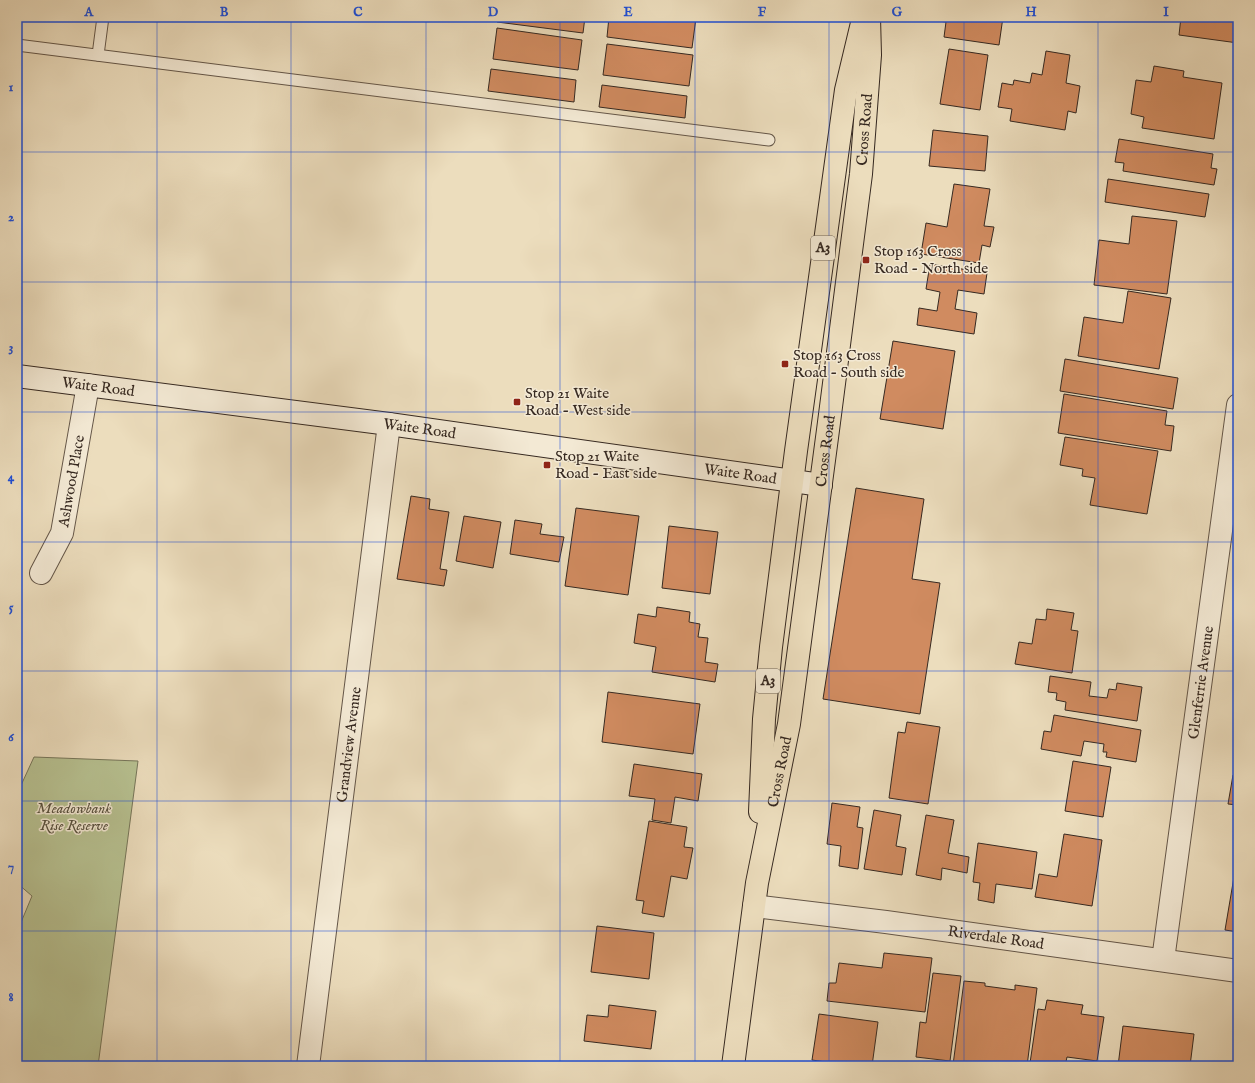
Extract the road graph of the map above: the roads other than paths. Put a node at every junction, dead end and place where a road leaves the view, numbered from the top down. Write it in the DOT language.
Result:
graph roads {
  1 [pos="103,17"];
  2 [pos="863,17"];
  3 [pos="869,17"];
  4 [pos="17,45"];
  5 [pos="98,55"];
  6 [pos="769,140"];
  7 [pos="17,376"];
  8 [pos="88,385"];
  9 [pos="1238,405"];
  10 [pos="389,424"];
  11 [pos="792,480"];
  12 [pos="821,485"];
  13 [pos="1230,521"];
  14 [pos="41,573"];
  15 [pos="757,883"];
  16 [pos="754,906"];
  17 [pos="1163,960"];
  18 [pos="1238,971"];
  19 [pos="308,1066"];
  20 [pos="733,1066"];
  1 -- 5 [label="lane"];
  2 -- 11 [label="highway, Cross Road / A3"];
  3 -- 12 [label="highway, Cross Road / A3"];
  4 -- 5 [label="lane"];
  5 -- 6 [label="lane"];
  7 -- 8 [label="street, Waite Road"];
  8 -- 10 [label="street, Waite Road"];
  8 -- 14 [label="street, Ashwood Place"];
  9 -- 13 [label="street, Glenferrie Avenue"];
  10 -- 11 [label="street, Waite Road"];
  10 -- 19 [label="street, Grandview Avenue"];
  11 -- 12 [label="street, Waite Road"];
  11 -- 15 [label="highway, Cross Road / A3"];
  12 -- 15 [label="highway, Cross Road / A3"];
  13 -- 17 [label="street, Glenferrie Avenue"];
  15 -- 16 [label="highway, Cross Road / A3"];
  16 -- 17 [label="street, Riverdale Road"];
  16 -- 20 [label="highway, Cross Road / A3"];
  17 -- 18 [label="street, Riverdale Road"];
}
